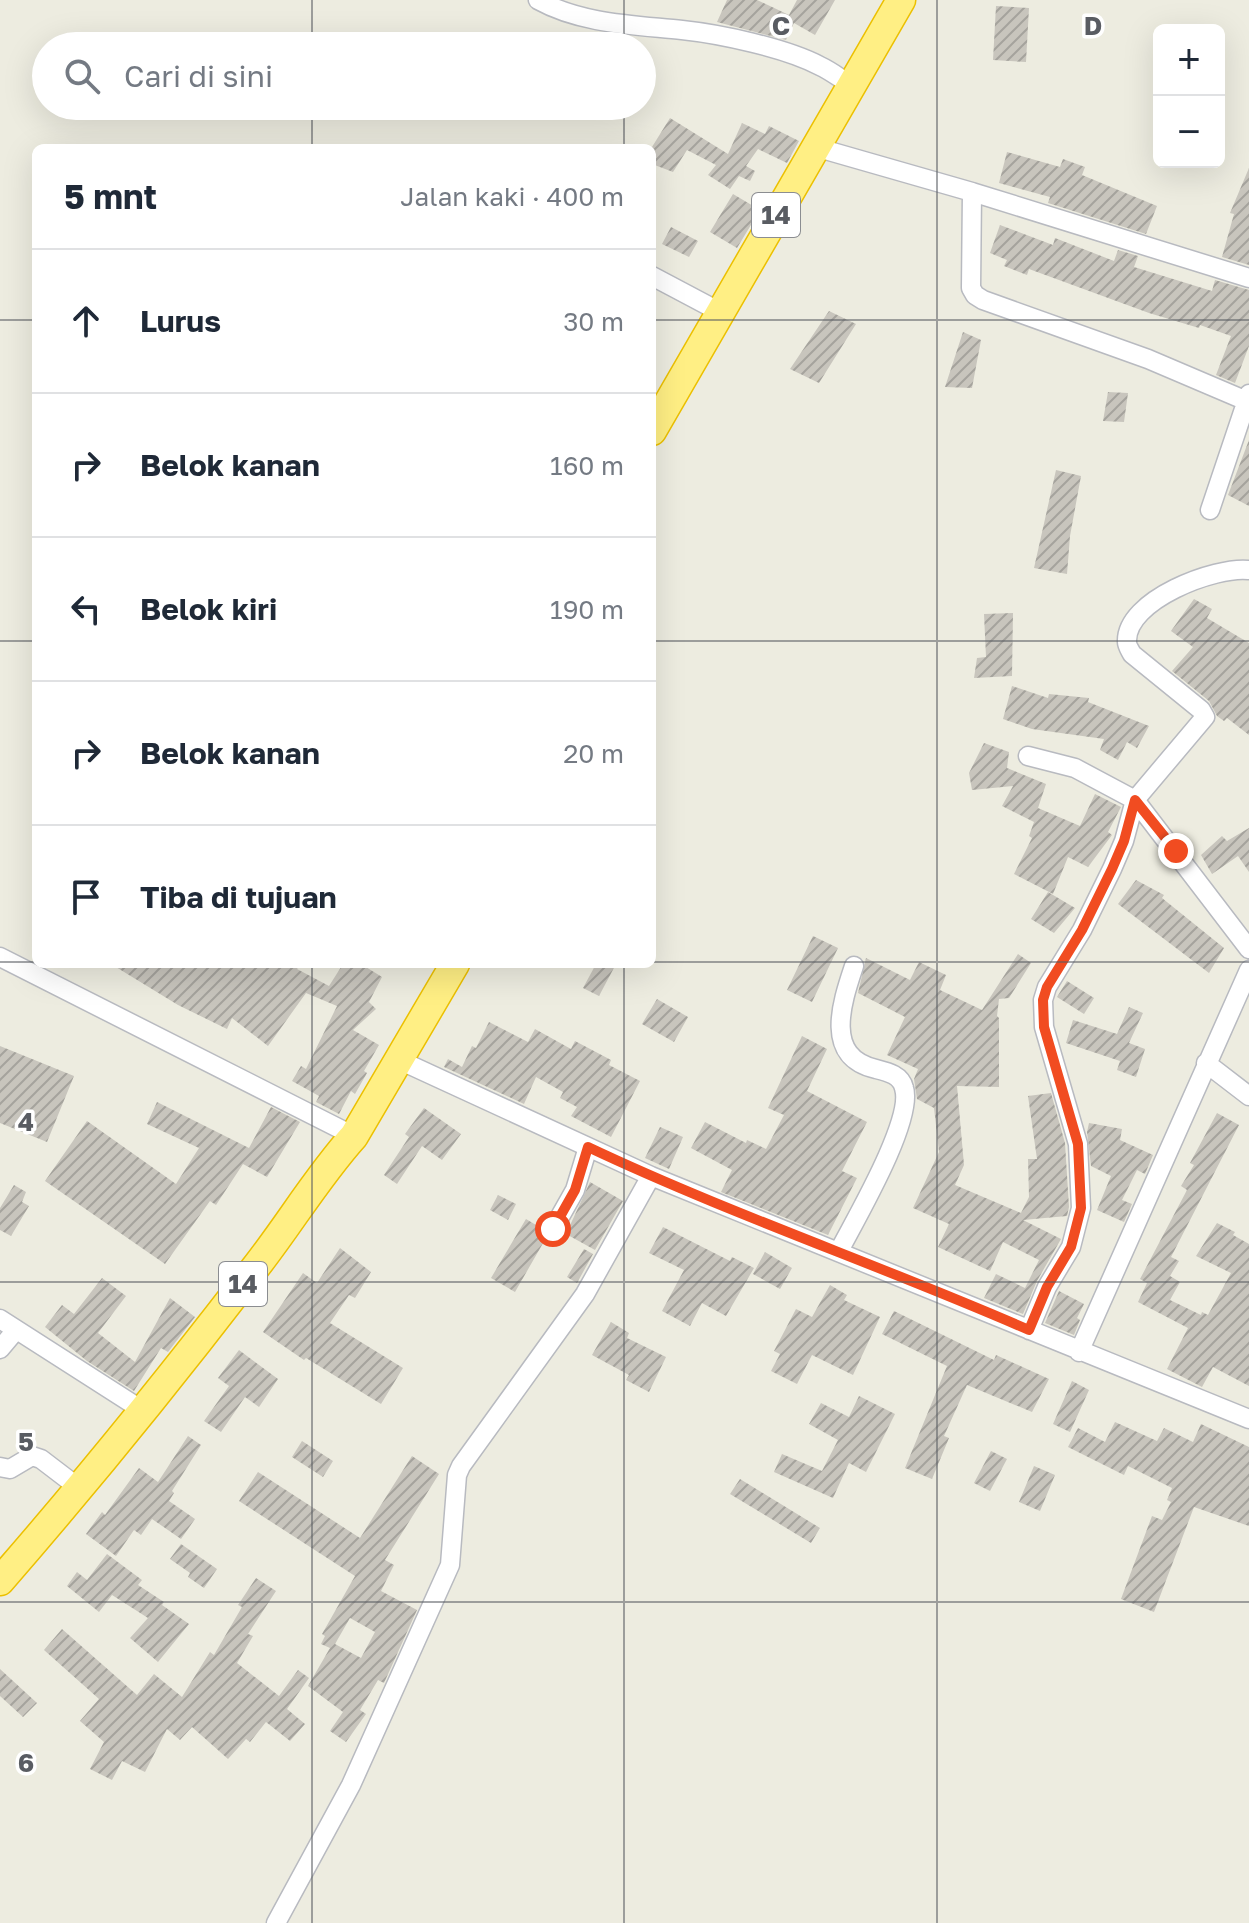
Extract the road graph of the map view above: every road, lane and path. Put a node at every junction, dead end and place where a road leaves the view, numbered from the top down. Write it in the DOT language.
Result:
graph roads {
  1 [pos="538,0"];
  2 [pos="901,0"];
  3 [pos="851,85"];
  4 [pos="815,147"];
  5 [pos="972,192"];
  6 [pos="656,278"];
  7 [pos="1249,278"];
  8 [pos="720,312"];
  9 [pos="1248,399"];
  10 [pos="656,424"];
  11 [pos="1210,510"];
  12 [pos="1249,570"];
  13 [pos="1028,756"];
  14 [pos="1135,800"];
  15 [pos="1249,949"];
  16 [pos="0,957"];
  17 [pos="854,966"];
  18 [pos="453,968"];
  19 [pos="1249,970"];
  20 [pos="397,1059"];
  21 [pos="1206,1063"];
  22 [pos="1249,1096"];
  23 [pos="354,1136"];
  24 [pos="588,1147"];
  25 [pos="651,1176"];
  26 [pos="553,1229"];
  27 [pos="839,1251"];
  28 [pos="0,1319"];
  29 [pos="16,1330"];
  30 [pos="1029,1330"];
  31 [pos="0,1349"];
  32 [pos="1079,1352"];
  33 [pos="142,1410"];
  34 [pos="1249,1419"];
  35 [pos="0,1467"];
  36 [pos="79,1488"];
  37 [pos="0,1581"];
  38 [pos="276,1923"];
  1 -- 3 [label="street"];
  2 -- 3 [label="highway, 14"];
  3 -- 4 [label="highway, 14"];
  4 -- 5 [label="street"];
  4 -- 8 [label="highway, 14"];
  5 -- 7 [label="street"];
  5 -- 9 [label="street"];
  6 -- 8 [label="street"];
  8 -- 10 [label="highway, 14"];
  9 -- 11 [label="street"];
  12 -- 14 [label="street"];
  13 -- 14 [label="street"];
  14 -- 15 [label="street"];
  14 -- 30 [label="street"];
  16 -- 23 [label="street"];
  17 -- 27 [label="street"];
  18 -- 20 [label="highway, 14"];
  19 -- 21 [label="street"];
  20 -- 23 [label="highway, 14"];
  20 -- 24 [label="street"];
  21 -- 22 [label="street"];
  21 -- 32 [label="street"];
  23 -- 33 [label="highway, 14"];
  24 -- 25 [label="street"];
  24 -- 26 [label="street"];
  25 -- 27 [label="street"];
  25 -- 38 [label="street"];
  27 -- 30 [label="street"];
  28 -- 29 [label="street"];
  29 -- 31 [label="street"];
  29 -- 33 [label="street"];
  30 -- 32 [label="street"];
  32 -- 34 [label="street"];
  33 -- 36 [label="highway, 14"];
  35 -- 36 [label="street"];
  36 -- 37 [label="highway, 14"];
}
